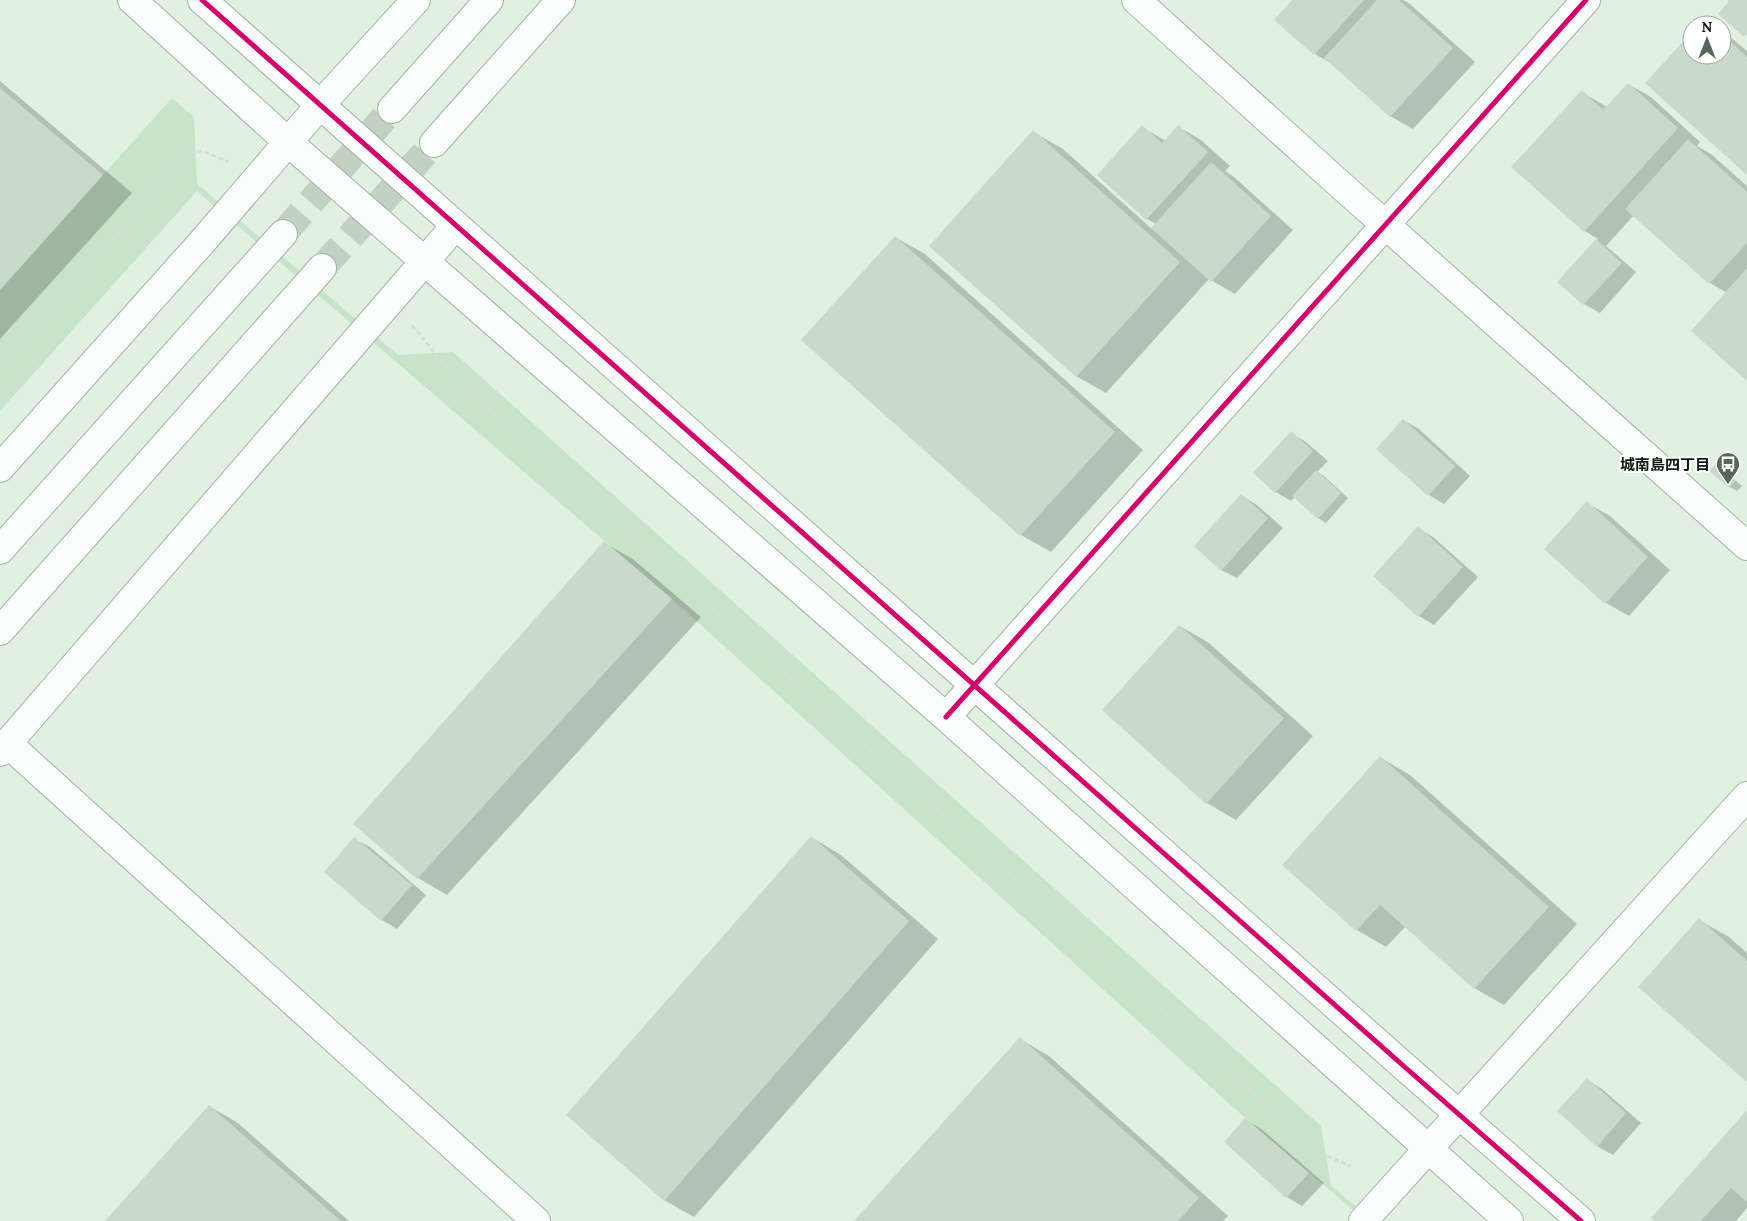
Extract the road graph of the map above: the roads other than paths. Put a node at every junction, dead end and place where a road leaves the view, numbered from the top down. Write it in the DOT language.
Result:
graph roads {
  1 [pos="132,0"];
  2 [pos="202,0"];
  3 [pos="416,0"];
  4 [pos="489,0"];
  5 [pos="561,0"];
  6 [pos="1136,0"];
  7 [pos="1586,0"];
  8 [pos="320,105"];
  9 [pos="392,109"];
  10 [pos="288,142"];
  11 [pos="434,143"];
  12 [pos="1385,224"];
  13 [pos="456,225"];
  14 [pos="283,234"];
  15 [pos="424,261"];
  16 [pos="322,268"];
  17 [pos="0,468"];
  18 [pos="1747,546"];
  19 [pos="0,550"];
  20 [pos="0,631"];
  21 [pos="976,685"];
  22 [pos="946,717"];
  23 [pos="4,747"];
  24 [pos="1747,796"];
  25 [pos="1460,1114"];
  26 [pos="1428,1148"];
  27 [pos="536,1221"];
  28 [pos="1363,1221"];
  29 [pos="1509,1221"];
  30 [pos="1581,1221"];
  1 -- 10 [label="street"];
  2 -- 8 [label="street"];
  3 -- 8 [label="street"];
  4 -- 9 [label="street"];
  5 -- 11 [label="street"];
  6 -- 12 [label="street"];
  7 -- 12 [label="street"];
  8 -- 10 [label="street"];
  8 -- 13 [label="street"];
  10 -- 15 [label="street"];
  10 -- 17 [label="street"];
  12 -- 18 [label="street"];
  12 -- 21 [label="street"];
  13 -- 15 [label="street"];
  13 -- 21 [label="street"];
  14 -- 19 [label="street"];
  15 -- 22 [label="street"];
  15 -- 23 [label="street"];
  16 -- 20 [label="street"];
  21 -- 22 [label="street"];
  21 -- 25 [label="street"];
  22 -- 26 [label="street"];
  23 -- 27 [label="street"];
  24 -- 25 [label="street"];
  25 -- 26 [label="street"];
  25 -- 30 [label="street"];
  26 -- 28 [label="street"];
  26 -- 29 [label="street"];
}
